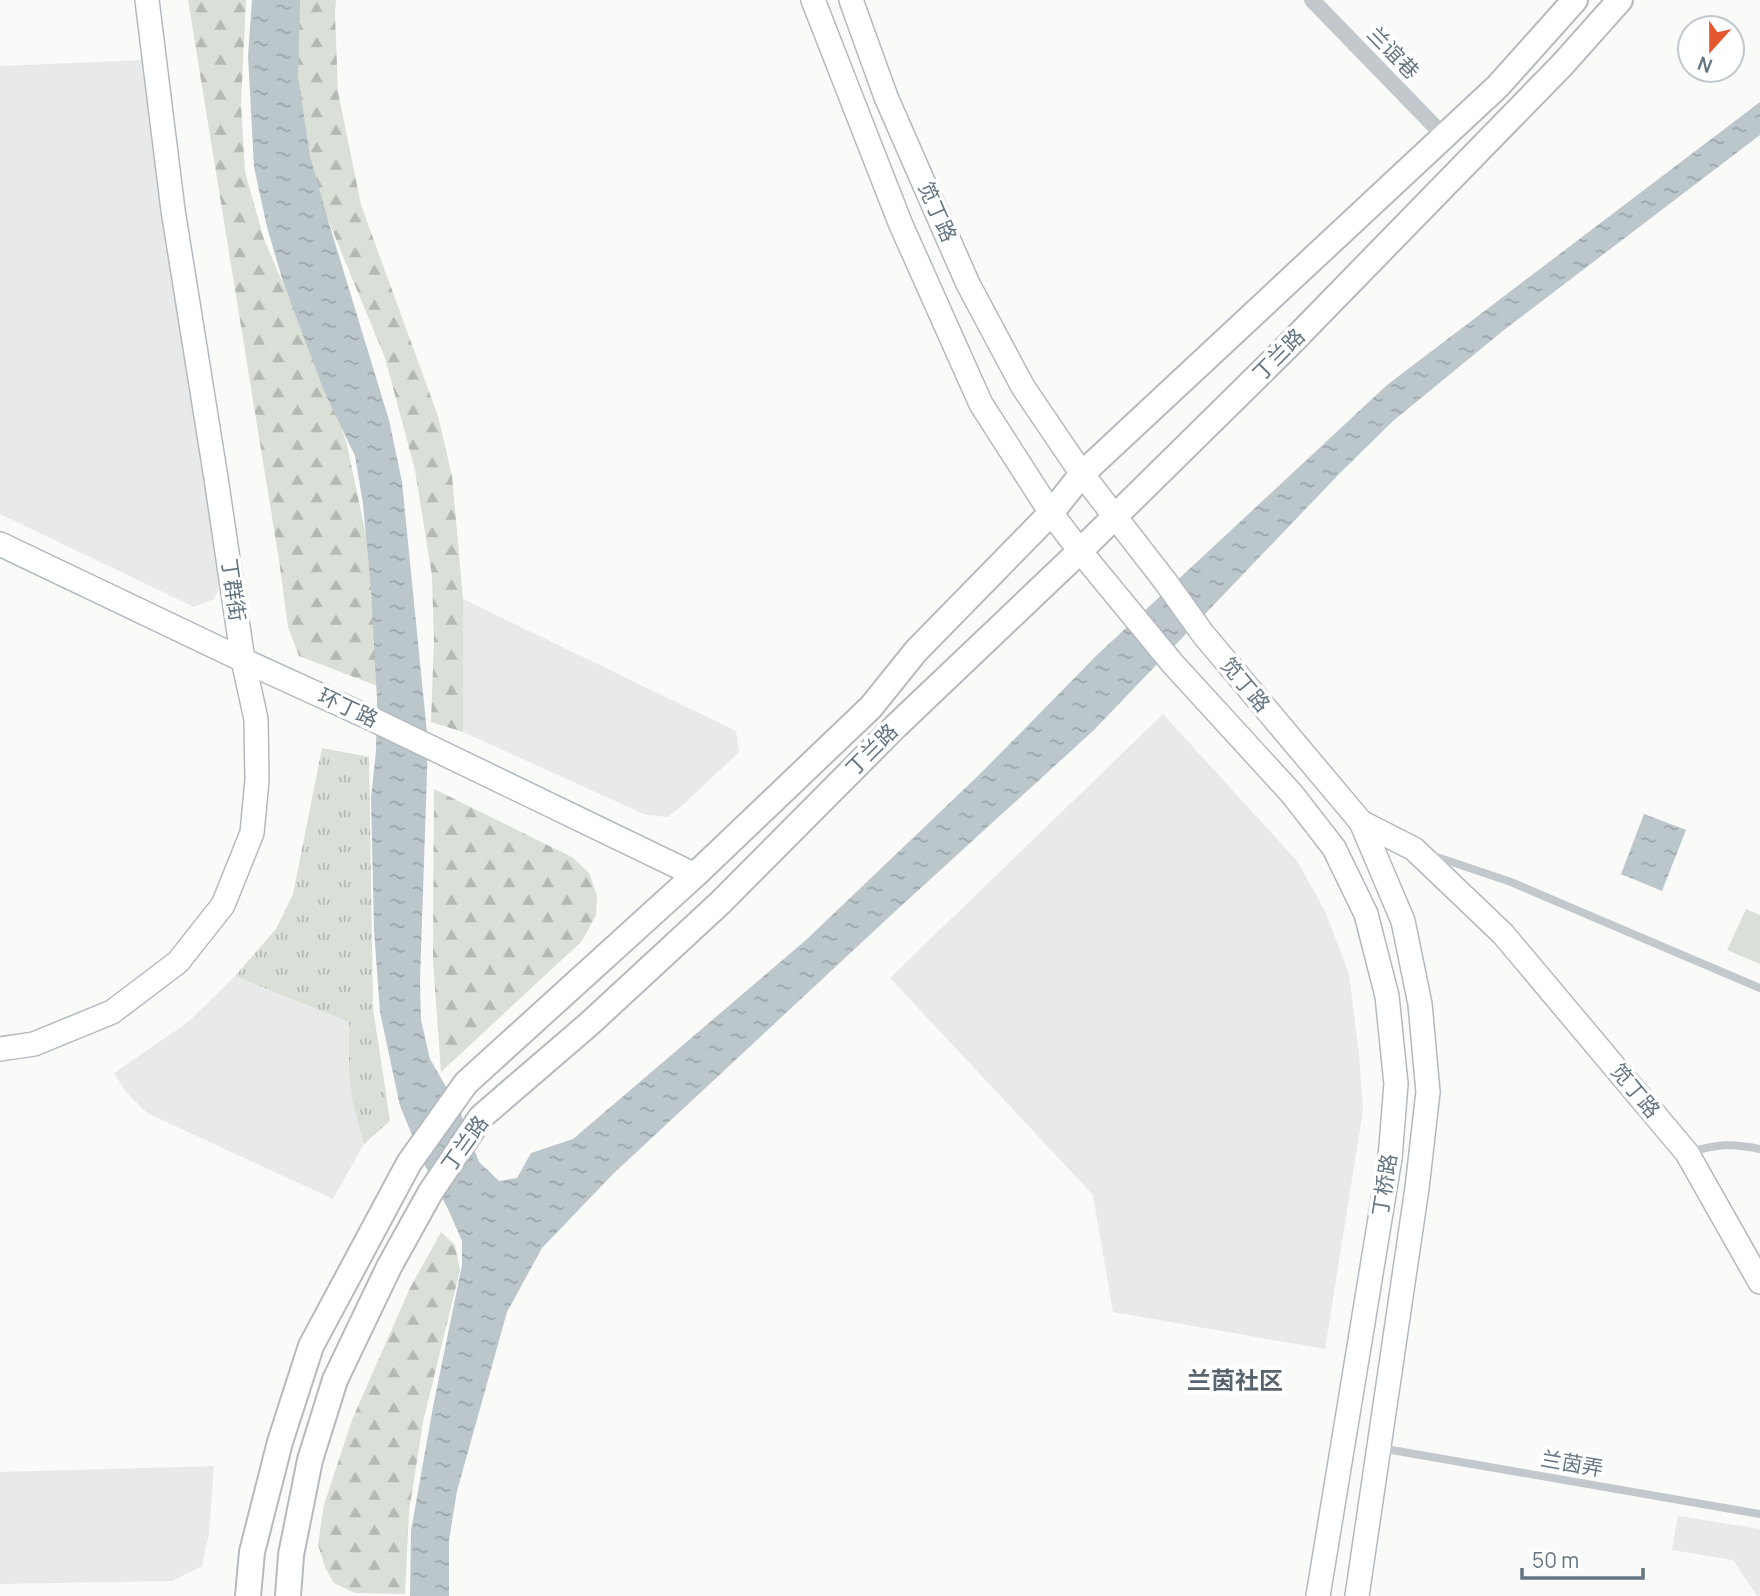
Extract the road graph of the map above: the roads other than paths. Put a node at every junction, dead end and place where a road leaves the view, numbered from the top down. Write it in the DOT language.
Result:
graph roads {
  1 [pos="147,0"];
  2 [pos="813,0"];
  3 [pos="851,0"];
  4 [pos="1312,0"];
  5 [pos="1574,0"];
  6 [pos="1620,0"];
  7 [pos="1444,136"];
  8 [pos="1082,474"];
  9 [pos="1051,513"];
  10 [pos="1114,517"];
  11 [pos="0,544"];
  12 [pos="1080,551"];
  13 [pos="243,660"];
  14 [pos="1292,794"];
  15 [pos="1361,822"];
  16 [pos="1414,849"];
  17 [pos="695,874"];
  18 [pos="1760,988"];
  19 [pos="0,1049"];
  20 [pos="1760,1149"];
  21 [pos="1687,1153"];
  22 [pos="1760,1282"];
  23 [pos="1379,1448"];
  24 [pos="1760,1514"];
  25 [pos="248,1596"];
  26 [pos="288,1596"];
  27 [pos="1318,1596"];
  28 [pos="1357,1596"];
  1 -- 13 [label="main road, 丁群街"];
  2 -- 9 [label="main road, 笕丁路"];
  3 -- 8 [label="main road, 笕丁路"];
  4 -- 7 [label="street, 兰谊巷"];
  5 -- 7 [label="main road, 丁兰路"];
  6 -- 10 [label="main road, 丁兰路"];
  7 -- 8 [label="main road, 丁兰路"];
  8 -- 9 [label="main road, 丁兰路"];
  8 -- 10 [label="main road, 笕丁路"];
  9 -- 12 [label="main road, 笕丁路"];
  9 -- 17 [label="main road, 丁兰路"];
  10 -- 12 [label="main road, 丁兰路"];
  10 -- 15 [label="main road, 笕丁路"];
  11 -- 13 [label="main road, 环丁路"];
  12 -- 14 [label="main road, 笕丁路"];
  12 -- 26 [label="main road, 丁兰路"];
  13 -- 17 [label="main road, 环丁路"];
  13 -- 19 [label="main road, 丁群街"];
  14 -- 27 [label="main road, 丁桥路"];
  15 -- 16 [label="main road, 笕丁路"];
  15 -- 23 [label="main road, 丁桥路"];
  16 -- 18 [label="lane"];
  16 -- 21 [label="main road, 笕丁路"];
  17 -- 25 [label="main road, 丁兰路"];
  20 -- 21 [label="lane"];
  21 -- 22 [label="main road, 笕丁路"];
  23 -- 24 [label="lane, 兰茵弄"];
  23 -- 28 [label="main road, 丁桥路"];
}
